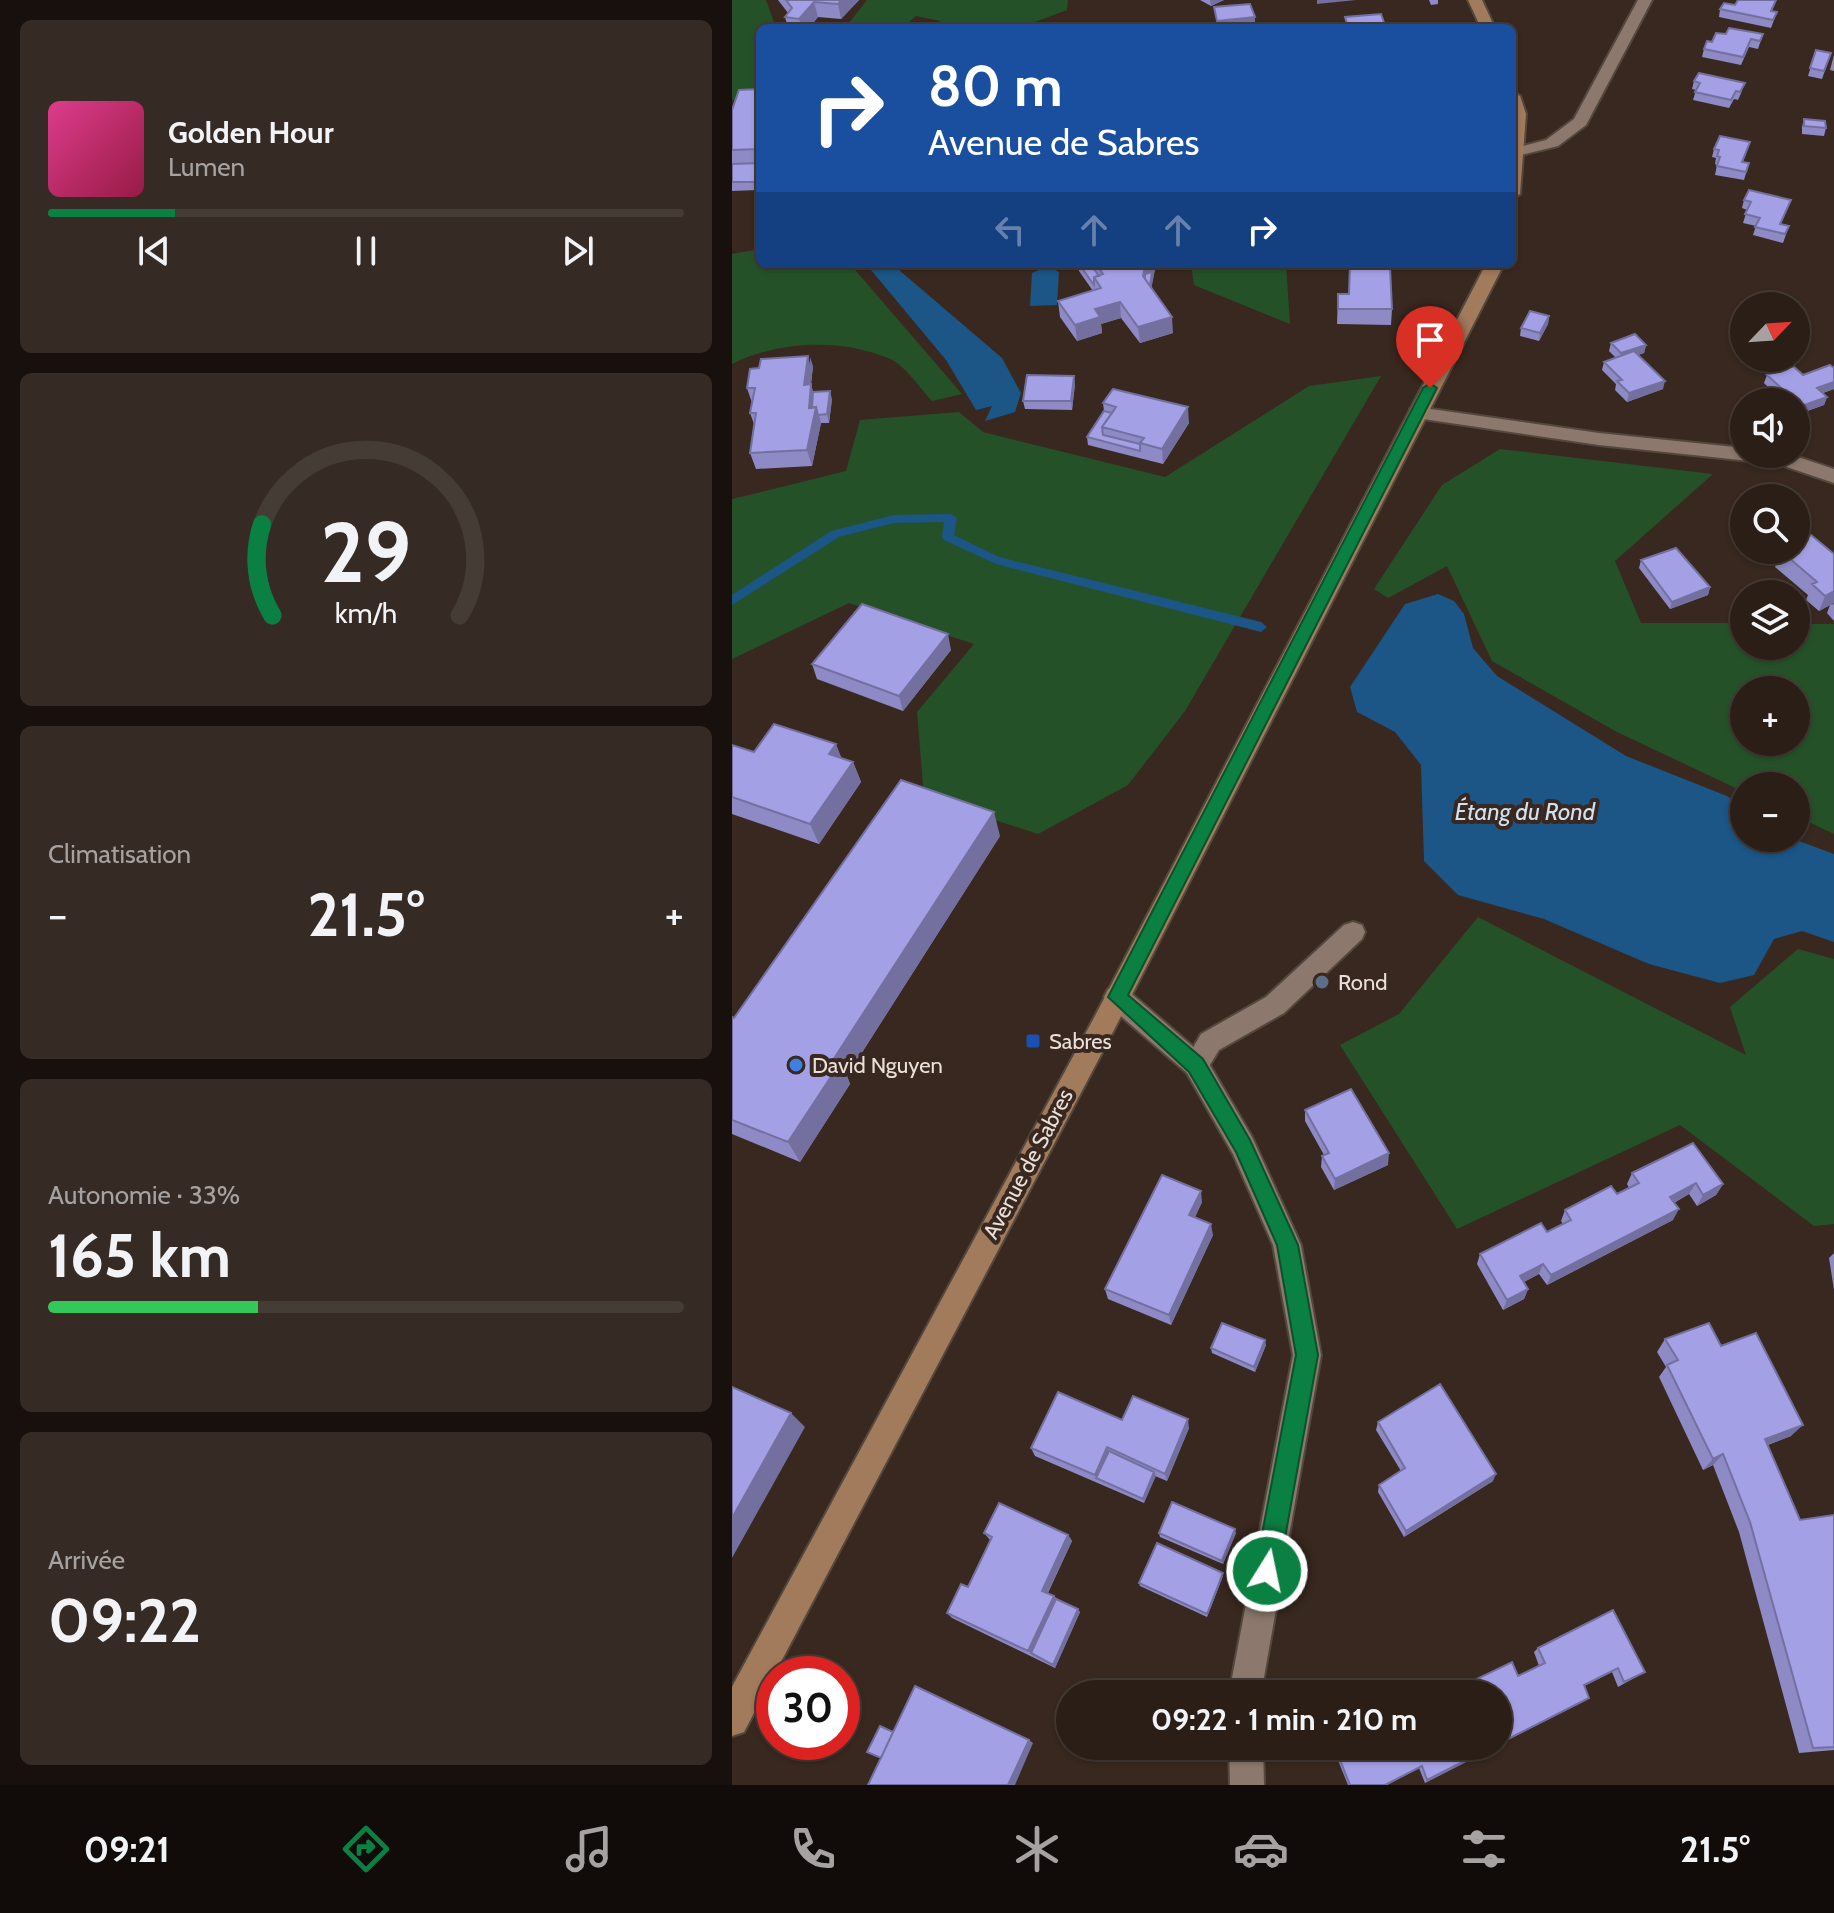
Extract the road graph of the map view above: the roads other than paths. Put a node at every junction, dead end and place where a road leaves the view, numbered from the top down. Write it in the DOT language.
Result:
graph roads {
  1 [pos="1475,0"];
  2 [pos="1645,0"];
  3 [pos="1486,24"];
  4 [pos="1516,108"];
  5 [pos="1517,153"];
  6 [pos="1516,161"];
  7 [pos="1493,268"];
  8 [pos="1417,413"];
  9 [pos="1834,476"];
  10 [pos="1353,932"];
  11 [pos="1117,997"];
  12 [pos="1196,1065"];
  13 [pos="1248,1680"];
  14 [pos="732,1720"];
  15 [pos="1246,1760"];
  16 [pos="1247,1785"];
  1 -- 3 [label="main road"];
  2 -- 5 [label="street"];
  4 -- 5 [label="main road"];
  5 -- 6 [label="main road"];
  7 -- 8 [label="main road, Avenue de Sabres"];
  8 -- 9 [label="street"];
  8 -- 11 [label="main road, Avenue de Sabres"];
  10 -- 12 [label="street"];
  11 -- 12 [label="street"];
  11 -- 14 [label="main road, Avenue de Sabres"];
  12 -- 13 [label="street"];
  15 -- 16 [label="street"];
}
